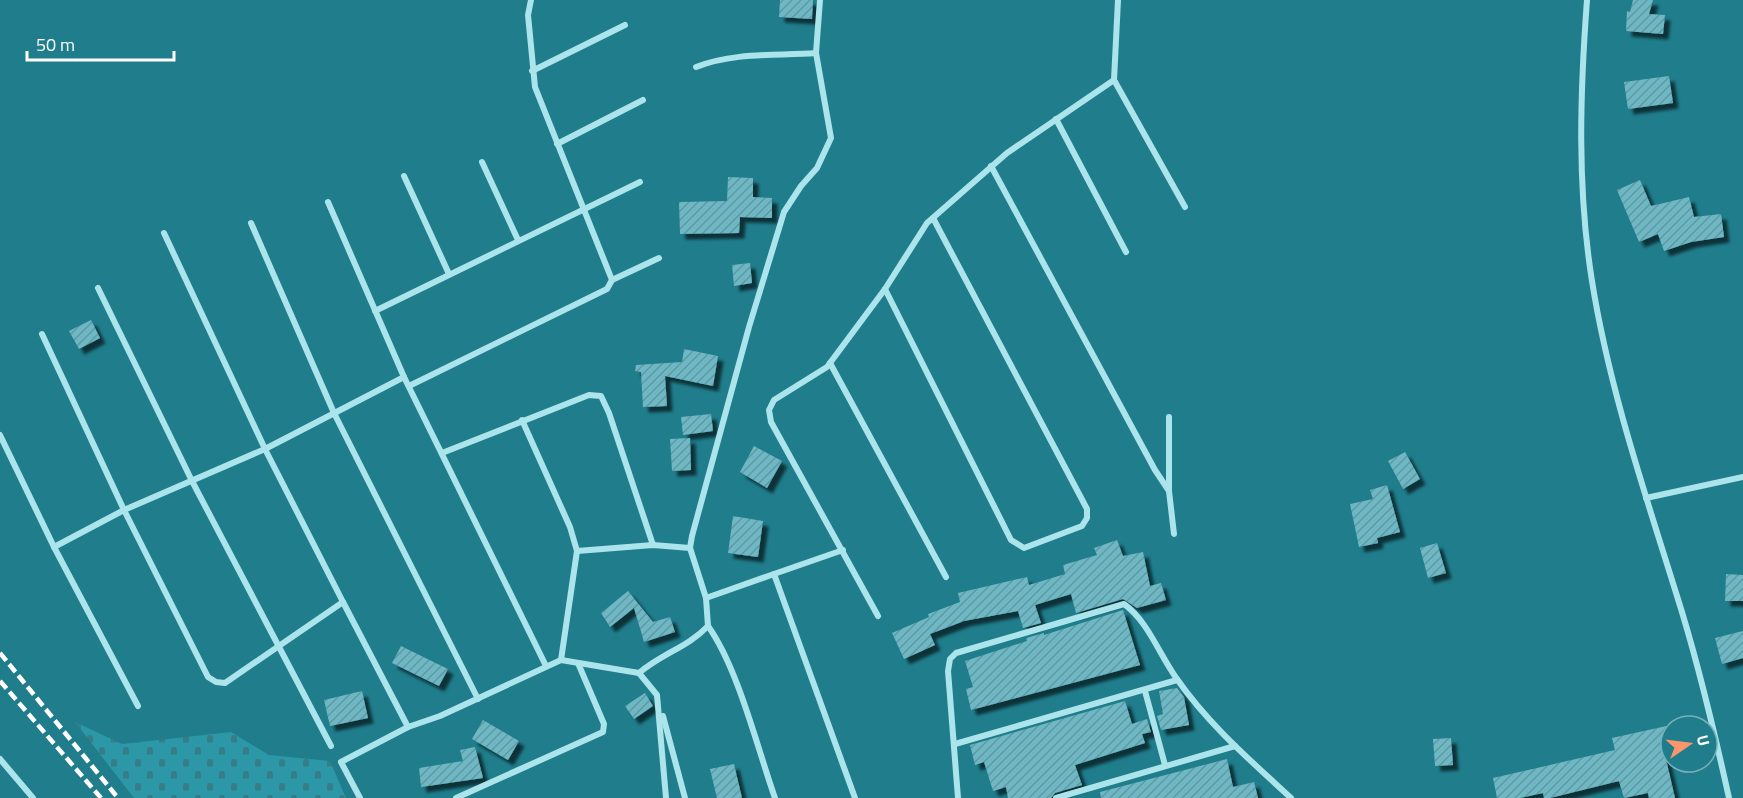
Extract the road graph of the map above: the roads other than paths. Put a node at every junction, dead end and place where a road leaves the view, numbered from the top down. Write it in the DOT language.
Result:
graph roads {
  1 [pos="531,0"];
  2 [pos="820,0"];
  3 [pos="1118,0"];
  4 [pos="1587,0"];
  5 [pos="625,25"];
  6 [pos="816,53"];
  7 [pos="696,67"];
  8 [pos="532,70"];
  9 [pos="1114,80"];
  10 [pos="643,100"];
  11 [pos="1056,119"];
  12 [pos="558,144"];
  13 [pos="482,162"];
  14 [pos="992,166"];
  15 [pos="404,176"];
  16 [pos="640,182"];
  17 [pos="328,202"];
  18 [pos="1185,207"];
  19 [pos="583,208"];
  20 [pos="933,218"];
  21 [pos="251,223"];
  22 [pos="164,232"];
  23 [pos="519,240"];
  24 [pos="1126,252"];
  25 [pos="659,258"];
  26 [pos="449,274"];
  27 [pos="612,280"];
  28 [pos="98,288"];
  29 [pos="885,289"];
  30 [pos="375,311"];
  31 [pos="42,334"];
  32 [pos="830,363"];
  33 [pos="404,377"];
  34 [pos="409,386"];
  35 [pos="334,413"];
  36 [pos="1169,417"];
  37 [pos="522,420"];
  38 [pos="0,435"];
  39 [pos="265,449"];
  40 [pos="442,453"];
  41 [pos="1743,477"];
  42 [pos="192,481"];
  43 [pos="1169,491"];
  44 [pos="1646,498"];
  45 [pos="124,510"];
  46 [pos="1174,534"];
  47 [pos="653,545"];
  48 [pos="54,547"];
  49 [pos="690,548"];
  50 [pos="843,550"];
  51 [pos="577,551"];
  52 [pos="774,574"];
  53 [pos="946,577"];
  54 [pos="706,598"];
  55 [pos="344,602"];
  56 [pos="878,616"];
  57 [pos="708,626"];
  58 [pos="280,646"];
  59 [pos="561,660"];
  60 [pos="578,663"];
  61 [pos="546,666"];
  62 [pos="639,673"];
  63 [pos="1177,680"];
  64 [pos="1145,691"];
  65 [pos="657,695"];
  66 [pos="478,699"];
  67 [pos="138,706"];
  68 [pos="408,727"];
  69 [pos="954,744"];
  70 [pos="331,746"];
  71 [pos="1235,746"];
  72 [pos="0,759"];
  73 [pos="1165,765"];
  74 [pos="33,798"];
  75 [pos="360,798"];
  76 [pos="456,798"];
  77 [pos="666,798"];
  78 [pos="685,798"];
  79 [pos="776,798"];
  80 [pos="855,798"];
  81 [pos="958,798"];
  82 [pos="1056,798"];
  83 [pos="1291,798"];
  84 [pos="1729,798"];
  1 -- 8 [label="street"];
  2 -- 6 [label="street"];
  3 -- 9 [label="street"];
  4 -- 44 [label="street"];
  5 -- 8 [label="street"];
  6 -- 7 [label="street"];
  6 -- 49 [label="street"];
  8 -- 12 [label="street"];
  9 -- 11 [label="street"];
  9 -- 18 [label="street"];
  10 -- 12 [label="street"];
  11 -- 14 [label="street"];
  11 -- 24 [label="street"];
  12 -- 19 [label="street"];
  13 -- 23 [label="street"];
  14 -- 20 [label="street"];
  14 -- 43 [label="street"];
  15 -- 26 [label="street"];
  16 -- 19 [label="street"];
  17 -- 30 [label="street"];
  19 -- 23 [label="street"];
  19 -- 27 [label="street"];
  20 -- 29 [label="street"];
  20 -- 29 [label="street"];
  21 -- 35 [label="street"];
  22 -- 39 [label="street"];
  23 -- 26 [label="street"];
  25 -- 27 [label="street"];
  26 -- 30 [label="street"];
  27 -- 34 [label="street"];
  28 -- 42 [label="street"];
  29 -- 32 [label="street"];
  30 -- 33 [label="street"];
  31 -- 45 [label="street"];
  32 -- 50 [label="street"];
  32 -- 53 [label="street"];
  33 -- 34 [label="street"];
  33 -- 35 [label="street"];
  34 -- 40 [label="street"];
  35 -- 39 [label="street"];
  35 -- 66 [label="street"];
  36 -- 43 [label="street"];
  37 -- 40 [label="street"];
  37 -- 47 [label="street"];
  37 -- 51 [label="street"];
  38 -- 48 [label="street"];
  39 -- 42 [label="street"];
  39 -- 55 [label="street"];
  40 -- 61 [label="street"];
  41 -- 44 [label="street"];
  42 -- 45 [label="street"];
  42 -- 58 [label="street"];
  43 -- 46 [label="street"];
  44 -- 84 [label="street"];
  45 -- 48 [label="street"];
  45 -- 58 [label="street"];
  47 -- 49 [label="street"];
  47 -- 51 [label="street"];
  48 -- 67 [label="street"];
  49 -- 54 [label="street"];
  50 -- 52 [label="street"];
  50 -- 56 [label="street"];
  51 -- 59 [label="street"];
  52 -- 54 [label="street"];
  52 -- 80 [label="street"];
  54 -- 57 [label="street"];
  55 -- 58 [label="street"];
  55 -- 68 [label="street"];
  57 -- 62 [label="street"];
  57 -- 79 [label="street"];
  58 -- 70 [label="street"];
  59 -- 60 [label="street"];
  59 -- 61 [label="street"];
  60 -- 62 [label="street"];
  60 -- 76 [label="street"];
  61 -- 66 [label="street"];
  62 -- 65 [label="street"];
  63 -- 64 [label="street"];
  63 -- 69 [label="street"];
  63 -- 71 [label="street"];
  64 -- 69 [label="street"];
  64 -- 73 [label="street"];
  65 -- 77 [label="street"];
  65 -- 78 [label="street"];
  66 -- 68 [label="street"];
  68 -- 75 [label="street"];
  69 -- 81 [label="street"];
  71 -- 73 [label="street"];
  71 -- 83 [label="street"];
  72 -- 74 [label="street"];
  73 -- 82 [label="street"];
}
